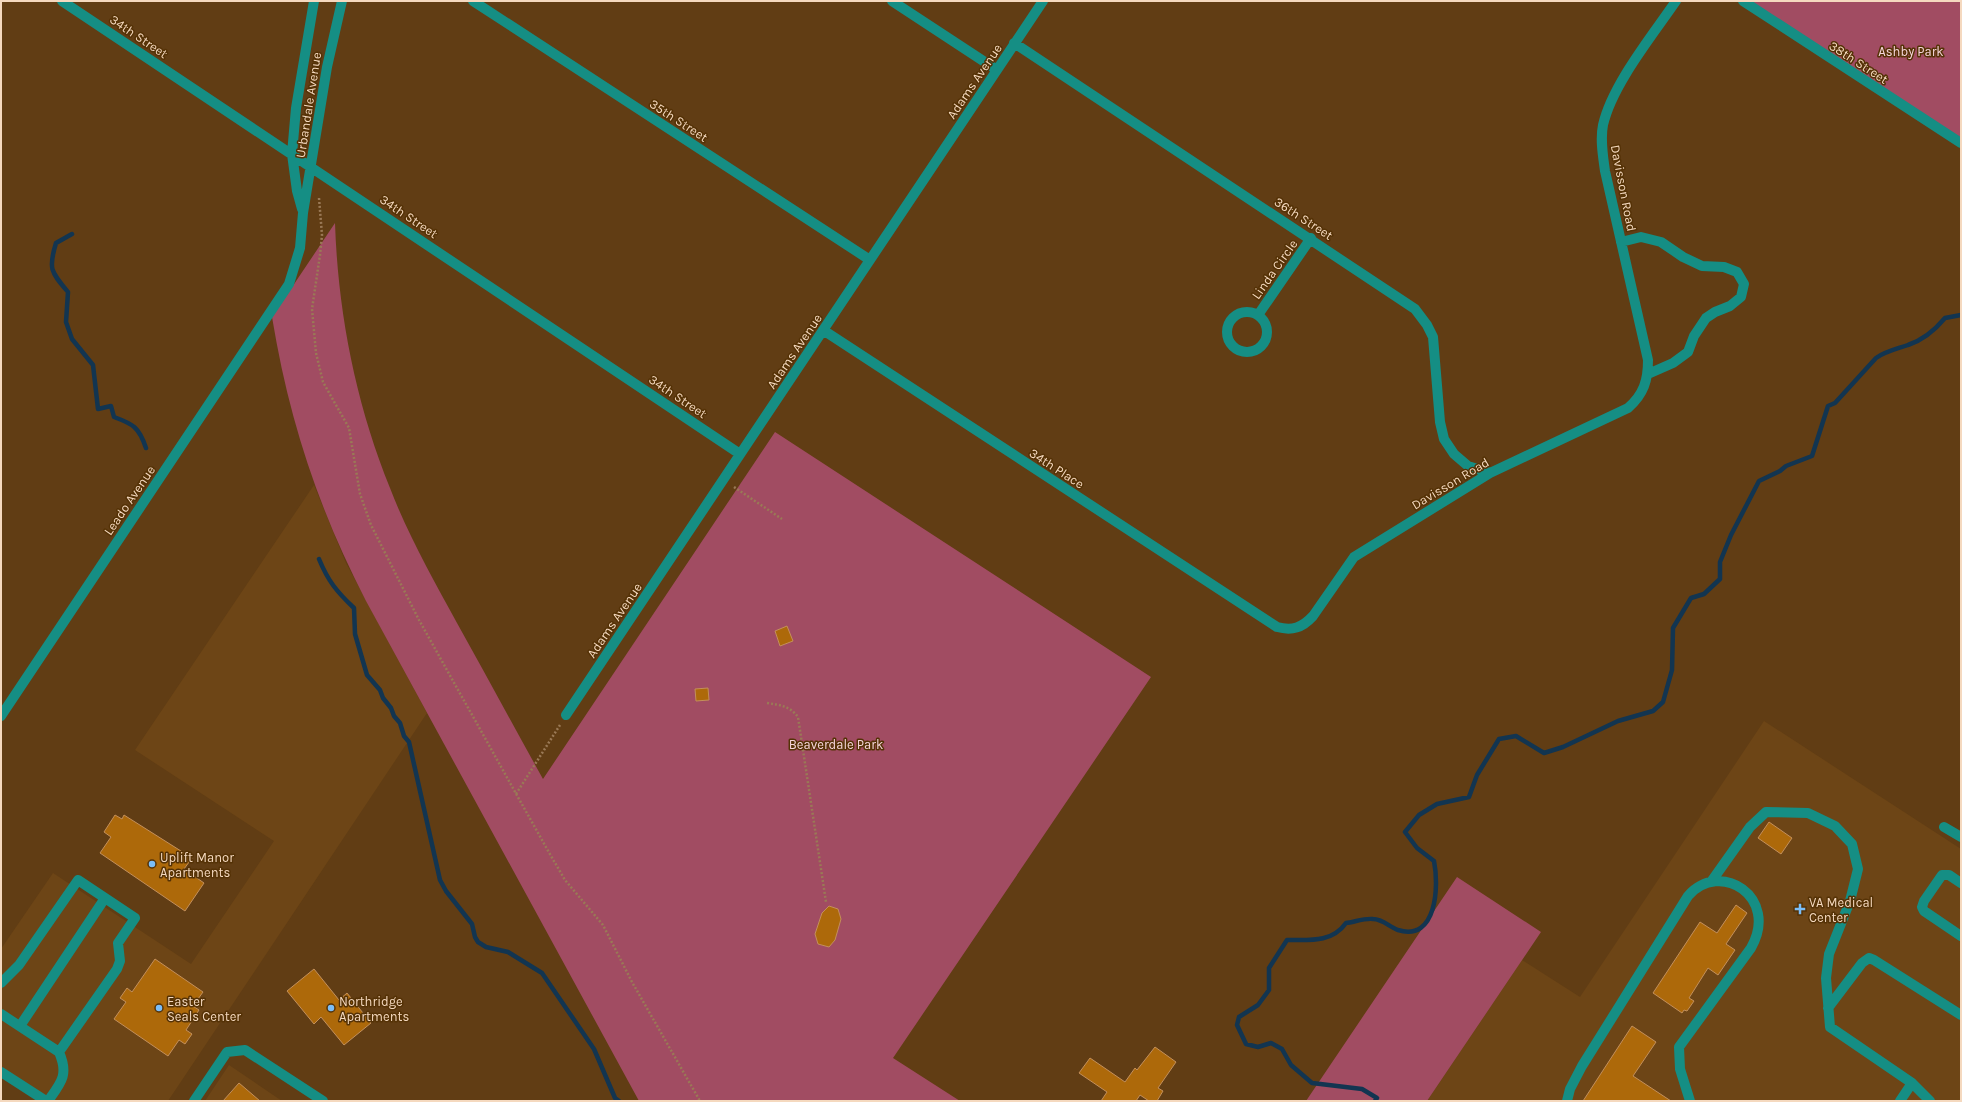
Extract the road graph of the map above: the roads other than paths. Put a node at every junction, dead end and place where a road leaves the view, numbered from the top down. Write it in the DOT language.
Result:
graph roads {
  1 [pos="62,1"];
  2 [pos="314,1"];
  3 [pos="342,1"];
  4 [pos="473,1"];
  5 [pos="892,1"];
  6 [pos="1043,1"];
  7 [pos="1676,1"];
  8 [pos="1743,1"];
  9 [pos="1014,43"];
  10 [pos="997,70"];
  11 [pos="1961,144"];
  12 [pos="292,154"];
  13 [pos="312,167"];
  14 [pos="303,213"];
  15 [pos="1311,238"];
  16 [pos="1621,242"];
  17 [pos="870,260"];
  18 [pos="279,298"];
  19 [pos="1258,315"];
  20 [pos="823,330"];
  21 [pos="1648,374"];
  22 [pos="740,454"];
  23 [pos="1490,473"];
  24 [pos="1277,627"];
  25 [pos="566,715"];
  26 [pos="1,716"];
  27 [pos="1944,827"];
  28 [pos="1961,837"];
  29 [pos="1711,882"];
  30 [pos="1961,883"];
  31 [pos="105,898"];
  32 [pos="1961,936"];
  33 [pos="1,983"];
  34 [pos="1828,1008"];
  35 [pos="1,1014"];
  36 [pos="1961,1015"];
  37 [pos="20,1026"];
  38 [pos="59,1052"];
  39 [pos="1,1072"];
  40 [pos="1912,1083"];
  41 [pos="47,1101"];
  42 [pos="194,1101"];
  43 [pos="323,1101"];
  44 [pos="1567,1101"];
  45 [pos="1690,1101"];
  46 [pos="1900,1101"];
  47 [pos="1930,1101"];
  1 -- 12 [label="street, 34th Street"];
  2 -- 12 [label="street, Urbandale Avenue"];
  3 -- 13 [label="street, Urbandale Avenue"];
  4 -- 17 [label="street, 35th Street"];
  5 -- 10 [label="street"];
  6 -- 9 [label="street, Adams Avenue"];
  7 -- 16 [label="street, Davisson Road"];
  8 -- 11 [label="street, 38th Street"];
  9 -- 10 [label="street, Adams Avenue"];
  9 -- 15 [label="street, 36th Street"];
  10 -- 17 [label="street, Adams Avenue"];
  12 -- 13 [label="street, 34th Street"];
  12 -- 14 [label="street, Urbandale Avenue"];
  13 -- 14 [label="street, Urbandale Avenue"];
  13 -- 22 [label="street, 34th Street"];
  14 -- 18 [label="street, Urbandale Avenue"];
  15 -- 19 [label="street, Linda Circle"];
  15 -- 23 [label="street, 36th Street"];
  16 -- 21 [label="street, Davisson Road"];
  16 -- 21 [label="street"];
  17 -- 20 [label="street, Adams Avenue"];
  18 -- 26 [label="street, Leado Avenue"];
  19 -- 19 [label="street, Linda Circle"];
  20 -- 22 [label="street, Adams Avenue"];
  20 -- 24 [label="street, 34th Place"];
  21 -- 23 [label="street, Davisson Road"];
  22 -- 25 [label="street, Adams Avenue"];
  23 -- 24 [label="street, Davisson Road"];
  27 -- 28 [label="street"];
  29 -- 34 [label="street"];
  29 -- 44 [label="street"];
  29 -- 45 [label="street"];
  30 -- 32 [label="street"];
  31 -- 33 [label="street"];
  31 -- 37 [label="street"];
  31 -- 38 [label="street"];
  34 -- 36 [label="street"];
  34 -- 40 [label="street"];
  35 -- 37 [label="street"];
  37 -- 38 [label="street"];
  38 -- 41 [label="street"];
  39 -- 41 [label="street"];
  40 -- 46 [label="street"];
  40 -- 47 [label="street"];
  42 -- 43 [label="street"];
}
